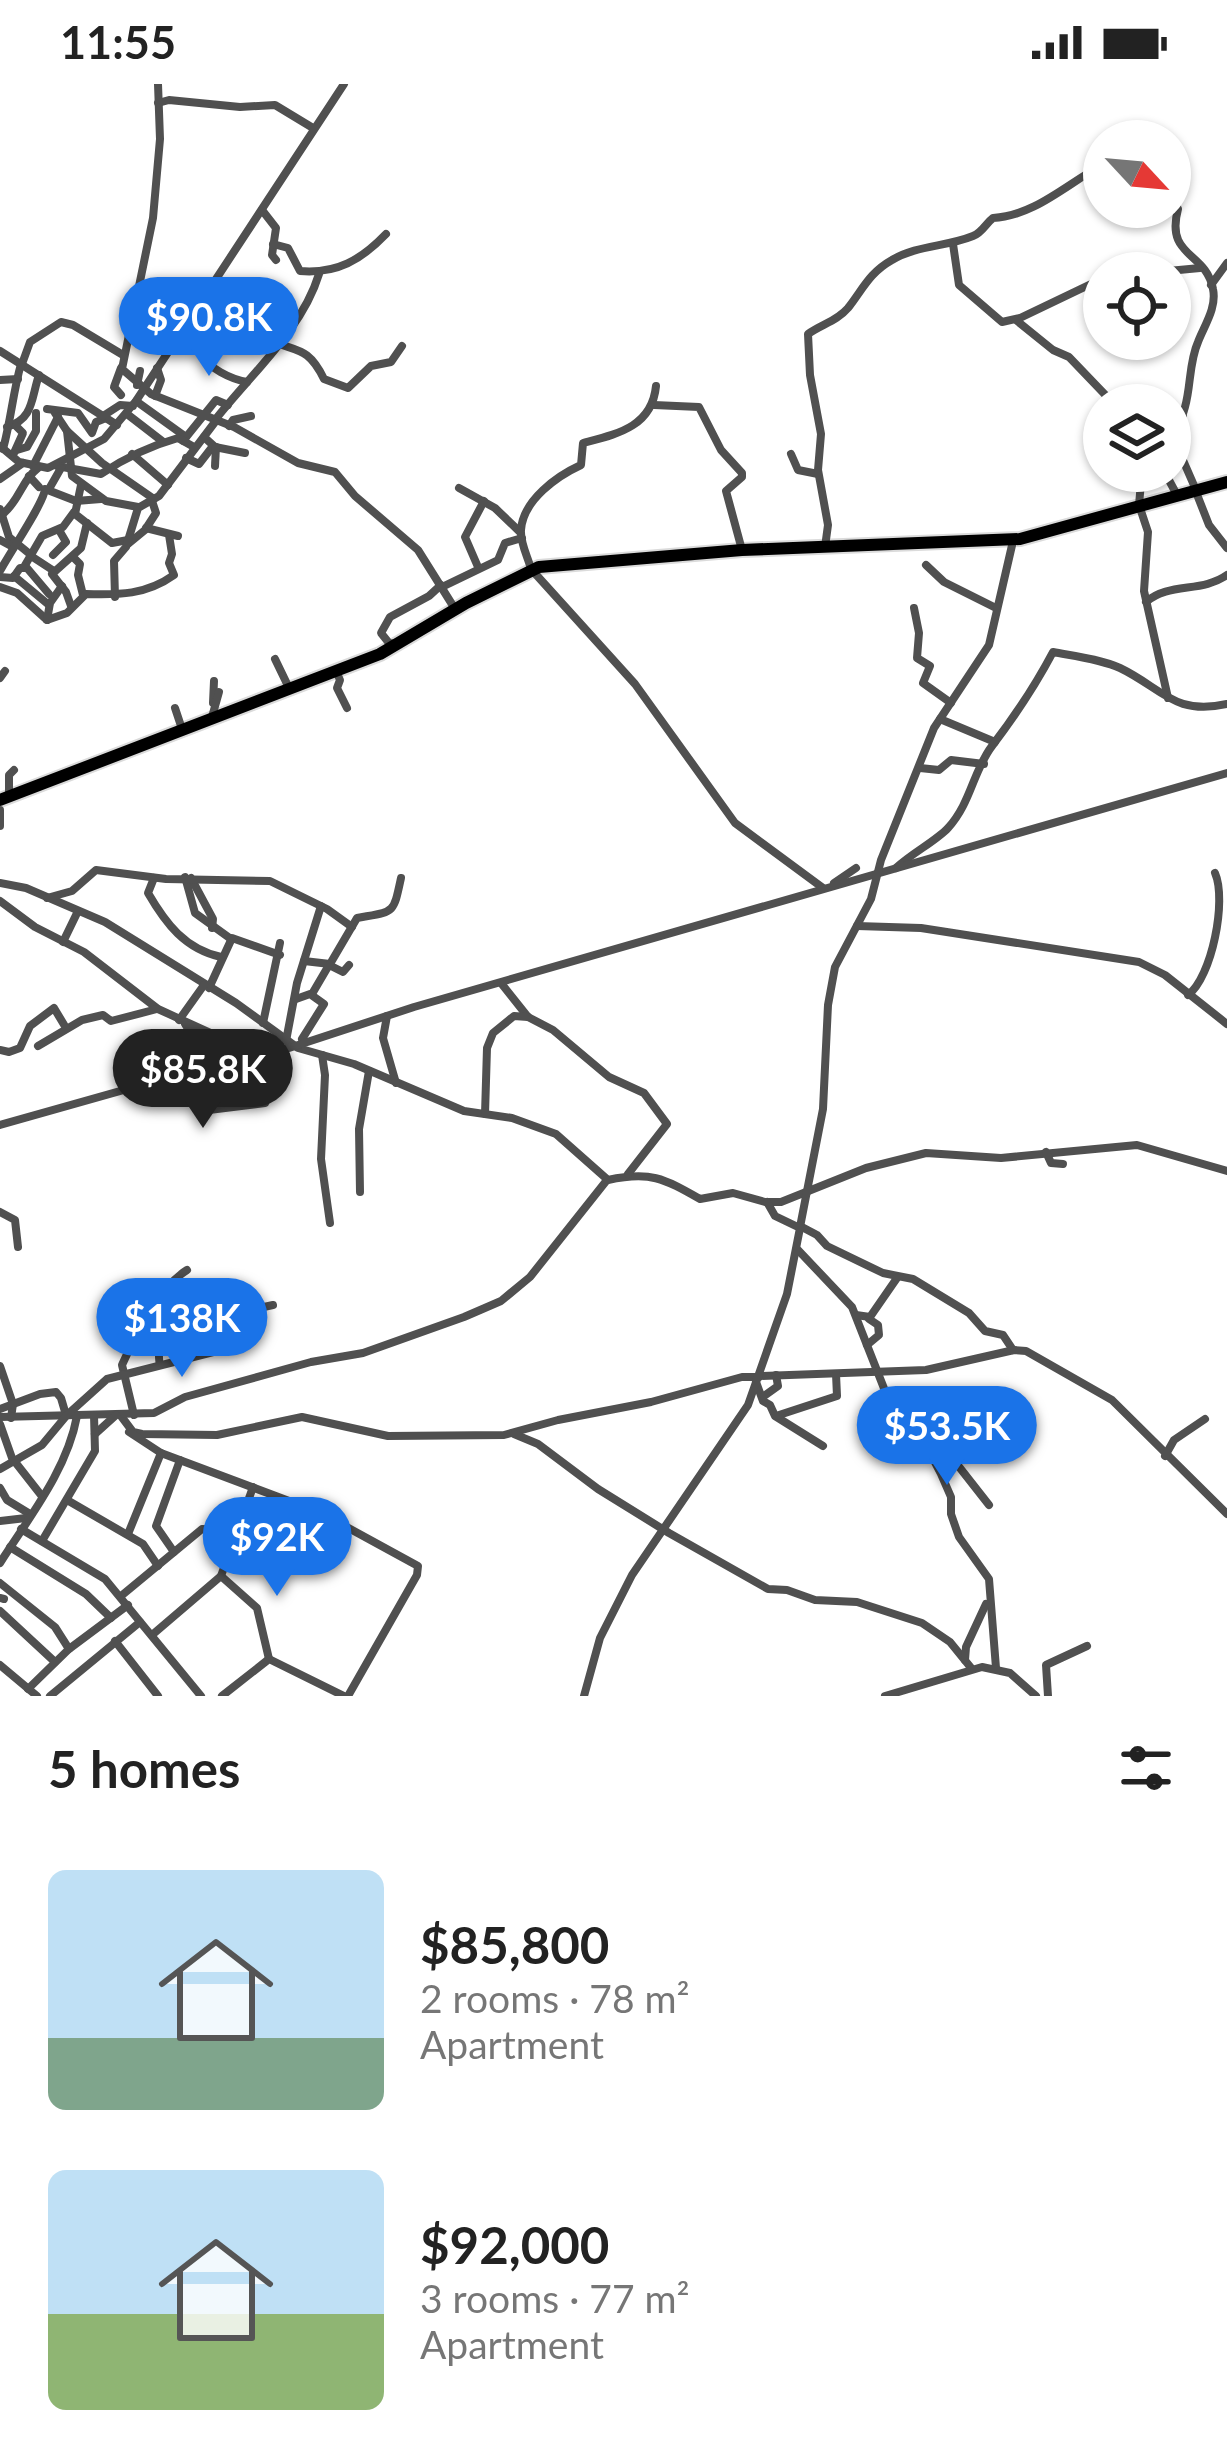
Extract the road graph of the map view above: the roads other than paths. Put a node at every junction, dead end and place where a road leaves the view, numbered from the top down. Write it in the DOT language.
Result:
graph roads {
  1 [pos="158,84"];
  2 [pos="350,85"];
  3 [pos="158,103"];
  4 [pos="313,128"];
  5 [pos="1083,176"];
  6 [pos="262,210"];
  7 [pos="1174,228"];
  8 [pos="386,234"];
  9 [pos="273,244"];
  10 [pos="953,244"];
  11 [pos="276,260"];
  12 [pos="1227,263"];
  13 [pos="1202,268"];
  14 [pos="1191,269"];
  15 [pos="319,274"];
  16 [pos="1211,285"];
  17 [pos="1083,288"];
  18 [pos="201,301"];
  19 [pos="1016,320"];
  20 [pos="176,340"];
  21 [pos="278,344"];
  22 [pos="402,346"];
  23 [pos="0,351"];
  24 [pos="123,355"];
  25 [pos="22,364"];
  26 [pos="122,367"];
  27 [pos="154,370"];
  28 [pos="140,371"];
  29 [pos="39,375"];
  30 [pos="2,380"];
  31 [pos="249,382"];
  32 [pos="1095,384"];
  33 [pos="1188,384"];
  34 [pos="137,385"];
  35 [pos="656,386"];
  36 [pos="11,393"];
  37 [pos="155,396"];
  38 [pos="34,398"];
  39 [pos="120,400"];
  40 [pos="656,402"];
  41 [pos="227,404"];
  42 [pos="132,407"];
  43 [pos="33,412"];
  44 [pos="53,413"];
  45 [pos="203,416"];
  46 [pos="251,416"];
  47 [pos="104,417"];
  48 [pos="217,418"];
  49 [pos="231,423"];
  50 [pos="117,425"];
  51 [pos="11,426"];
  52 [pos="67,431"];
  53 [pos="204,436"];
  54 [pos="250,438"];
  55 [pos="184,439"];
  56 [pos="162,441"];
  57 [pos="28,446"];
  58 [pos="194,447"];
  59 [pos="214,447"];
  60 [pos="86,449"];
  61 [pos="7,452"];
  62 [pos="110,454"];
  63 [pos="131,454"];
  64 [pos="791,454"];
  65 [pos="69,458"];
  66 [pos="186,458"];
  67 [pos="106,465"];
  68 [pos="35,466"];
  69 [pos="215,466"];
  70 [pos="62,468"];
  71 [pos="816,472"];
  72 [pos="0,479"];
  73 [pos="1227,482"];
  74 [pos="168,484"];
  75 [pos="81,485"];
  76 [pos="44,488"];
  77 [pos="459,488"];
  78 [pos="1191,491"];
  79 [pos="1140,492"];
  80 [pos="1186,492"];
  81 [pos="1191,492"];
  82 [pos="101,499"];
  83 [pos="153,500"];
  84 [pos="484,501"];
  85 [pos="1139,505"];
  86 [pos="75,507"];
  87 [pos="138,507"];
  88 [pos="1,509"];
  89 [pos="87,523"];
  90 [pos="146,528"];
  91 [pos="59,530"];
  92 [pos="522,536"];
  93 [pos="1013,539"];
  94 [pos="0,540"];
  95 [pos="128,542"];
  96 [pos="14,545"];
  97 [pos="1226,546"];
  98 [pos="825,547"];
  99 [pos="742,550"];
  100 [pos="30,555"];
  101 [pos="53,555"];
  102 [pos="74,556"];
  103 [pos="926,565"];
  104 [pos="24,567"];
  105 [pos="478,568"];
  106 [pos="531,569"];
  107 [pos="0,570"];
  108 [pos="53,572"];
  109 [pos="1227,575"];
  110 [pos="14,576"];
  111 [pos="37,584"];
  112 [pos="62,586"];
  113 [pos="441,586"];
  114 [pos="0,587"];
  115 [pos="83,595"];
  116 [pos="116,596"];
  117 [pos="49,600"];
  118 [pos="23,601"];
  119 [pos="1146,602"];
  120 [pos="70,606"];
  121 [pos="914,608"];
  122 [pos="996,608"];
  123 [pos="455,609"];
  124 [pos="44,618"];
  125 [pos="29,620"];
  126 [pos="397,644"];
  127 [pos="275,658"];
  128 [pos="336,671"];
  129 [pos="214,681"];
  130 [pos="292,686"];
  131 [pos="1169,700"];
  132 [pos="951,704"];
  133 [pos="1227,704"];
  134 [pos="175,708"];
  135 [pos="346,708"];
  136 [pos="212,718"];
  137 [pos="940,719"];
  138 [pos="182,730"];
  139 [pos="992,743"];
  140 [pos="984,764"];
  141 [pos="920,768"];
  142 [pos="14,770"];
  143 [pos="1227,773"];
  144 [pos="2,798"];
  145 [pos="0,826"];
  146 [pos="856,868"];
  147 [pos="895,869"];
  148 [pos="1215,873"];
  149 [pos="878,874"];
  150 [pos="188,877"];
  151 [pos="154,878"];
  152 [pos="401,878"];
  153 [pos="0,883"];
  154 [pos="826,889"];
  155 [pos="46,898"];
  156 [pos="0,902"];
  157 [pos="321,906"];
  158 [pos="77,911"];
  159 [pos="864,914"];
  160 [pos="857,926"];
  161 [pos="352,927"];
  162 [pos="872,927"];
  163 [pos="231,939"];
  164 [pos="62,942"];
  165 [pos="280,943"];
  166 [pos="280,955"];
  167 [pos="221,957"];
  168 [pos="304,961"];
  169 [pos="329,964"];
  170 [pos="349,965"];
  171 [pos="501,983"];
  172 [pos="207,987"];
  173 [pos="1198,987"];
  174 [pos="311,994"];
  175 [pos="1188,995"];
  176 [pos="294,1000"];
  177 [pos="1198,1002"];
  178 [pos="158,1009"];
  179 [pos="388,1016"];
  180 [pos="528,1017"];
  181 [pos="290,1019"];
  182 [pos="182,1021"];
  183 [pos="263,1023"];
  184 [pos="1227,1024"];
  185 [pos="311,1025"];
  186 [pos="66,1029"];
  187 [pos="293,1042"];
  188 [pos="38,1046"];
  189 [pos="0,1050"];
  190 [pos="255,1053"];
  191 [pos="322,1055"];
  192 [pos="211,1066"];
  193 [pos="197,1069"];
  194 [pos="369,1071"];
  195 [pos="397,1084"];
  196 [pos="265,1103"];
  197 [pos="209,1111"];
  198 [pos="199,1115"];
  199 [pos="486,1115"];
  200 [pos="0,1125"];
  201 [pos="1046,1152"];
  202 [pos="1063,1164"];
  203 [pos="1227,1171"];
  204 [pos="628,1174"];
  205 [pos="608,1180"];
  206 [pos="809,1190"];
  207 [pos="360,1192"];
  208 [pos="768,1204"];
  209 [pos="783,1210"];
  210 [pos="0,1212"];
  211 [pos="330,1222"];
  212 [pos="800,1227"];
  213 [pos="18,1246"];
  214 [pos="798,1250"];
  215 [pos="187,1270"];
  216 [pos="898,1277"];
  217 [pos="164,1289"];
  218 [pos="273,1305"];
  219 [pos="856,1315"];
  220 [pos="110,1318"];
  221 [pos="868,1318"];
  222 [pos="125,1345"];
  223 [pos="867,1345"];
  224 [pos="1013,1350"];
  225 [pos="160,1365"];
  226 [pos="0,1366"];
  227 [pos="876,1372"];
  228 [pos="836,1374"];
  229 [pos="123,1375"];
  230 [pos="776,1375"];
  231 [pos="758,1378"];
  232 [pos="764,1399"];
  233 [pos="13,1403"];
  234 [pos="747,1407"];
  235 [pos="70,1415"];
  236 [pos="94,1415"];
  237 [pos="118,1415"];
  238 [pos="134,1415"];
  239 [pos="776,1416"];
  240 [pos="3,1417"];
  241 [pos="1204,1419"];
  242 [pos="95,1433"];
  243 [pos="513,1434"];
  244 [pos="922,1443"];
  245 [pos="823,1447"];
  246 [pos="161,1453"];
  247 [pos="1165,1456"];
  248 [pos="180,1460"];
  249 [pos="5,1468"];
  250 [pos="254,1487"];
  251 [pos="2,1494"];
  252 [pos="41,1496"];
  253 [pos="67,1500"];
  254 [pos="989,1505"];
  255 [pos="1227,1514"];
  256 [pos="29,1516"];
  257 [pos="0,1521"];
  258 [pos="21,1529"];
  259 [pos="664,1529"];
  260 [pos="128,1534"];
  261 [pos="235,1538"];
  262 [pos="42,1541"];
  263 [pos="10,1547"];
  264 [pos="174,1552"];
  265 [pos="0,1562"];
  266 [pos="158,1566"];
  267 [pos="221,1576"];
  268 [pos="0,1583"];
  269 [pos="988,1597"];
  270 [pos="124,1600"];
  271 [pos="0,1611"];
  272 [pos="111,1618"];
  273 [pos="140,1622"];
  274 [pos="152,1635"];
  275 [pos="115,1641"];
  276 [pos="1087,1646"];
  277 [pos="69,1648"];
  278 [pos="269,1659"];
  279 [pos="55,1662"];
  280 [pos="0,1665"];
  281 [pos="969,1666"];
  282 [pos="996,1668"];
  283 [pos="1019,1681"];
  284 [pos="1008,1686"];
  285 [pos="28,1689"];
  286 [pos="37,1696"];
  287 [pos="50,1696"];
  288 [pos="158,1696"];
  289 [pos="201,1696"];
  290 [pos="222,1696"];
  291 [pos="346,1696"];
  292 [pos="584,1696"];
  293 [pos="885,1696"];
  294 [pos="1031,1696"];
  295 [pos="1048,1696"];
  1 -- 3 [label="street"];
  2 -- 4 [label="street"];
  3 -- 4 [label="street"];
  3 -- 24 [label="street"];
  4 -- 6 [label="street"];
  5 -- 10 [label="street"];
  6 -- 9 [label="street"];
  6 -- 18 [label="street"];
  7 -- 13 [label="street"];
  8 -- 15 [label="street"];
  9 -- 11 [label="street"];
  9 -- 15 [label="street"];
  10 -- 19 [label="street"];
  10 -- 71 [label="street"];
  12 -- 16 [label="street"];
  13 -- 14 [label="street"];
  13 -- 16 [label="street"];
  15 -- 21 [label="street"];
  16 -- 33 [label="street"];
  17 -- 19 [label="street"];
  18 -- 20 [label="street"];
  18 -- 21 [label="street"];
  19 -- 32 [label="street"];
  20 -- 27 [label="street"];
  20 -- 31 [label="street"];
  21 -- 22 [label="street"];
  21 -- 31 [label="street"];
  23 -- 25 [label="street"];
  24 -- 25 [label="street"];
  24 -- 26 [label="street"];
  25 -- 29 [label="street"];
  25 -- 36 [label="street"];
  26 -- 34 [label="street"];
  26 -- 39 [label="street"];
  27 -- 34 [label="street"];
  27 -- 37 [label="street"];
  28 -- 34 [label="street"];
  29 -- 38 [label="street"];
  29 -- 47 [label="street"];
  30 -- 36 [label="street"];
  30 -- 36 [label="street"];
  31 -- 41 [label="street"];
  34 -- 37 [label="street"];
  34 -- 39 [label="street"];
  34 -- 42 [label="street"];
  35 -- 40 [label="street"];
  36 -- 38 [label="street"];
  36 -- 51 [label="street"];
  37 -- 45 [label="street"];
  38 -- 43 [label="street"];
  39 -- 42 [label="street"];
  39 -- 47 [label="street"];
  40 -- 92 [label="street"];
  40 -- 99 [label="street"];
  41 -- 45 [label="street"];
  41 -- 48 [label="street"];
  42 -- 50 [label="street"];
  42 -- 55 [label="street"];
  42 -- 56 [label="street"];
  43 -- 44 [label="street"];
  43 -- 51 [label="street"];
  43 -- 57 [label="street"];
  44 -- 47 [label="street"];
  44 -- 52 [label="street"];
  44 -- 68 [label="street"];
  45 -- 48 [label="street"];
  45 -- 55 [label="street"];
  46 -- 49 [label="street"];
  47 -- 50 [label="street"];
  48 -- 49 [label="street"];
  48 -- 53 [label="street"];
  49 -- 54 [label="street"];
  50 -- 60 [label="street"];
  51 -- 61 [label="street"];
  51 -- 61 [label="street"];
  52 -- 60 [label="street"];
  52 -- 65 [label="street"];
  53 -- 58 [label="street"];
  53 -- 59 [label="street"];
  54 -- 59 [label="street"];
  54 -- 113 [label="street"];
  55 -- 56 [label="street"];
  55 -- 58 [label="street"];
  56 -- 63 [label="street"];
  57 -- 61 [label="street"];
  57 -- 68 [label="street"];
  58 -- 66 [label="street"];
  59 -- 66 [label="street"];
  59 -- 69 [label="street"];
  60 -- 65 [label="street"];
  60 -- 67 [label="street"];
  61 -- 68 [label="street"];
  62 -- 67 [label="street"];
  63 -- 67 [label="street"];
  63 -- 74 [label="street"];
  64 -- 71 [label="street"];
  65 -- 70 [label="street"];
  66 -- 74 [label="street"];
  67 -- 70 [label="street"];
  67 -- 83 [label="street"];
  68 -- 70 [label="street"];
  68 -- 72 [label="street"];
  68 -- 76 [label="street"];
  68 -- 88 [label="street"];
  70 -- 75 [label="street"];
  70 -- 76 [label="street"];
  71 -- 98 [label="street"];
  73 -- 78 [label="main road"];
  74 -- 83 [label="street"];
  75 -- 82 [label="street"];
  75 -- 86 [label="street"];
  76 -- 86 [label="street"];
  76 -- 96 [label="street"];
  77 -- 84 [label="street"];
  79 -- 85 [label="street"];
  80 -- 85 [label="main road"];
  81 -- 97 [label="street"];
  82 -- 86 [label="street"];
  82 -- 87 [label="street"];
  83 -- 87 [label="street"];
  83 -- 90 [label="street"];
  84 -- 92 [label="street"];
  84 -- 105 [label="street"];
  85 -- 93 [label="main road"];
  85 -- 119 [label="street"];
  86 -- 89 [label="street"];
  86 -- 91 [label="street"];
  87 -- 95 [label="street"];
  88 -- 96 [label="street"];
  89 -- 95 [label="street"];
  89 -- 102 [label="street"];
  90 -- 95 [label="street"];
  90 -- 116 [label="street"];
  91 -- 100 [label="street"];
  91 -- 101 [label="street"];
  92 -- 105 [label="street"];
  92 -- 106 [label="street"];
  93 -- 98 [label="main road"];
  93 -- 122 [label="street"];
  94 -- 96 [label="street"];
  95 -- 116 [label="street"];
  96 -- 100 [label="street"];
  96 -- 107 [label="street"];
  98 -- 99 [label="main road"];
  99 -- 106 [label="main road"];
  100 -- 104 [label="street"];
  100 -- 108 [label="street"];
  102 -- 108 [label="street"];
  102 -- 115 [label="street"];
  103 -- 122 [label="street"];
  104 -- 110 [label="street"];
  104 -- 111 [label="street"];
  105 -- 113 [label="street"];
  106 -- 123 [label="main road"];
  106 -- 154 [label="street"];
  107 -- 110 [label="street"];
  108 -- 111 [label="street"];
  108 -- 112 [label="street"];
  109 -- 119 [label="street"];
  110 -- 111 [label="street"];
  111 -- 117 [label="street"];
  111 -- 118 [label="street"];
  112 -- 117 [label="street"];
  112 -- 120 [label="street"];
  113 -- 123 [label="street"];
  113 -- 126 [label="street"];
  114 -- 118 [label="street"];
  115 -- 116 [label="street"];
  115 -- 120 [label="street"];
  117 -- 124 [label="street"];
  118 -- 124 [label="street"];
  119 -- 131 [label="street"];
  120 -- 124 [label="street"];
  121 -- 132 [label="street"];
  122 -- 132 [label="street"];
  123 -- 126 [label="main road"];
  124 -- 125 [label="street"];
  126 -- 128 [label="main road"];
  127 -- 130 [label="street"];
  128 -- 130 [label="main road"];
  128 -- 135 [label="street"];
  129 -- 136 [label="street"];
  130 -- 136 [label="main road"];
  131 -- 133 [label="street"];
  131 -- 139 [label="street"];
  132 -- 137 [label="street"];
  134 -- 138 [label="street"];
  136 -- 138 [label="main road"];
  137 -- 139 [label="street"];
  137 -- 141 [label="street"];
  138 -- 144 [label="main road"];
  139 -- 140 [label="street"];
  140 -- 141 [label="street"];
  140 -- 147 [label="street"];
  141 -- 149 [label="street"];
  142 -- 144 [label="street"];
  143 -- 147 [label="street"];
  144 -- 145 [label="street"];
  146 -- 154 [label="street"];
  147 -- 149 [label="street"];
  148 -- 173 [label="street"];
  149 -- 154 [label="street"];
  149 -- 159 [label="street"];
  150 -- 151 [label="street"];
  150 -- 157 [label="street"];
  150 -- 163 [label="street"];
  151 -- 155 [label="street"];
  151 -- 167 [label="street"];
  152 -- 161 [label="street"];
  153 -- 155 [label="street"];
  154 -- 171 [label="street"];
  155 -- 158 [label="street"];
  156 -- 164 [label="street"];
  157 -- 161 [label="street"];
  157 -- 168 [label="street"];
  158 -- 164 [label="street"];
  158 -- 172 [label="street"];
  159 -- 160 [label="street"];
  159 -- 162 [label="street"];
  160 -- 162 [label="street"];
  160 -- 206 [label="street"];
  161 -- 169 [label="street"];
  162 -- 175 [label="street"];
  163 -- 166 [label="street"];
  163 -- 167 [label="street"];
  164 -- 178 [label="street"];
  165 -- 166 [label="street"];
  166 -- 183 [label="street"];
  167 -- 172 [label="street"];
  168 -- 169 [label="street"];
  168 -- 176 [label="street"];
  169 -- 170 [label="street"];
  169 -- 174 [label="street"];
  171 -- 179 [label="street"];
  171 -- 180 [label="street"];
  172 -- 182 [label="street"];
  172 -- 183 [label="street"];
  173 -- 175 [label="street"];
  173 -- 177 [label="street"];
  174 -- 176 [label="street"];
  174 -- 185 [label="street"];
  175 -- 177 [label="street"];
  176 -- 181 [label="street"];
  177 -- 184 [label="street"];
  178 -- 182 [label="street"];
  178 -- 186 [label="street"];
  179 -- 187 [label="street"];
  179 -- 195 [label="street"];
  180 -- 199 [label="street"];
  180 -- 204 [label="street"];
  181 -- 185 [label="street"];
  181 -- 187 [label="street"];
  182 -- 190 [label="street"];
  182 -- 192 [label="street"];
  183 -- 187 [label="street"];
  185 -- 187 [label="street"];
  186 -- 188 [label="street"];
  186 -- 189 [label="street"];
  187 -- 190 [label="street"];
  187 -- 191 [label="street"];
  190 -- 192 [label="street"];
  191 -- 194 [label="street"];
  191 -- 211 [label="street"];
  192 -- 193 [label="street"];
  193 -- 197 [label="street"];
  193 -- 200 [label="street"];
  194 -- 195 [label="street"];
  194 -- 207 [label="street"];
  195 -- 199 [label="street"];
  196 -- 197 [label="street"];
  197 -- 198 [label="street"];
  199 -- 205 [label="street"];
  201 -- 202 [label="street"];
  201 -- 203 [label="street"];
  201 -- 206 [label="street"];
  204 -- 205 [label="street"];
  204 -- 208 [label="street"];
  205 -- 238 [label="street"];
  206 -- 209 [label="street"];
  206 -- 212 [label="street"];
  208 -- 209 [label="street"];
  208 -- 209 [label="street"];
  209 -- 212 [label="street"];
  210 -- 213 [label="street"];
  212 -- 214 [label="street"];
  212 -- 216 [label="street"];
  214 -- 219 [label="street"];
  214 -- 231 [label="street"];
  215 -- 217 [label="street"];
  216 -- 221 [label="street"];
  216 -- 224 [label="street"];
  217 -- 222 [label="street"];
  217 -- 225 [label="street"];
  218 -- 225 [label="street"];
  219 -- 221 [label="street"];
  219 -- 223 [label="street"];
  220 -- 222 [label="street"];
  221 -- 223 [label="street"];
  222 -- 229 [label="street"];
  223 -- 227 [label="street"];
  224 -- 227 [label="street"];
  224 -- 247 [label="street"];
  225 -- 229 [label="street"];
  226 -- 233 [label="street"];
  227 -- 228 [label="street"];
  227 -- 244 [label="street"];
  228 -- 230 [label="street"];
  228 -- 239 [label="street"];
  229 -- 235 [label="street"];
  229 -- 238 [label="street"];
  230 -- 231 [label="street"];
  230 -- 232 [label="street"];
  231 -- 232 [label="street"];
  231 -- 234 [label="street"];
  231 -- 243 [label="street"];
  232 -- 234 [label="street"];
  232 -- 239 [label="street"];
  233 -- 235 [label="street"];
  233 -- 240 [label="street"];
  234 -- 259 [label="street"];
  235 -- 236 [label="street"];
  235 -- 240 [label="street"];
  235 -- 249 [label="street"];
  235 -- 252 [label="street"];
  236 -- 237 [label="street"];
  236 -- 242 [label="street"];
  237 -- 238 [label="street"];
  237 -- 242 [label="street"];
  237 -- 243 [label="street"];
  237 -- 246 [label="street"];
  239 -- 245 [label="street"];
  240 -- 249 [label="street"];
  241 -- 247 [label="street"];
  242 -- 253 [label="street"];
  243 -- 259 [label="street"];
  244 -- 254 [label="street"];
  244 -- 269 [label="street"];
  246 -- 248 [label="street"];
  246 -- 260 [label="street"];
  247 -- 255 [label="street"];
  248 -- 250 [label="street"];
  248 -- 264 [label="street"];
  249 -- 252 [label="street"];
  250 -- 261 [label="street"];
  250 -- 291 [label="street"];
  251 -- 256 [label="street"];
  252 -- 256 [label="street"];
  253 -- 260 [label="street"];
  253 -- 262 [label="street"];
  256 -- 257 [label="street"];
  256 -- 258 [label="street"];
  258 -- 262 [label="street"];
  258 -- 263 [label="street"];
  259 -- 281 [label="street"];
  259 -- 292 [label="street"];
  260 -- 266 [label="street"];
  261 -- 264 [label="street"];
  261 -- 267 [label="street"];
  262 -- 270 [label="street"];
  263 -- 265 [label="street"];
  263 -- 272 [label="street"];
  264 -- 266 [label="street"];
  266 -- 270 [label="street"];
  267 -- 274 [label="street"];
  267 -- 278 [label="street"];
  268 -- 277 [label="street"];
  269 -- 281 [label="street"];
  269 -- 282 [label="street"];
  270 -- 272 [label="street"];
  270 -- 273 [label="street"];
  271 -- 279 [label="street"];
  272 -- 277 [label="street"];
  273 -- 274 [label="street"];
  273 -- 275 [label="street"];
  274 -- 289 [label="street"];
  275 -- 287 [label="street"];
  275 -- 288 [label="street"];
  276 -- 295 [label="street"];
  277 -- 279 [label="street"];
  278 -- 290 [label="street"];
  278 -- 291 [label="street"];
  279 -- 285 [label="street"];
  280 -- 285 [label="street"];
  281 -- 282 [label="street"];
  281 -- 293 [label="street"];
  282 -- 283 [label="street"];
  283 -- 284 [label="street"];
  283 -- 294 [label="street"];
  285 -- 286 [label="street"];
}
